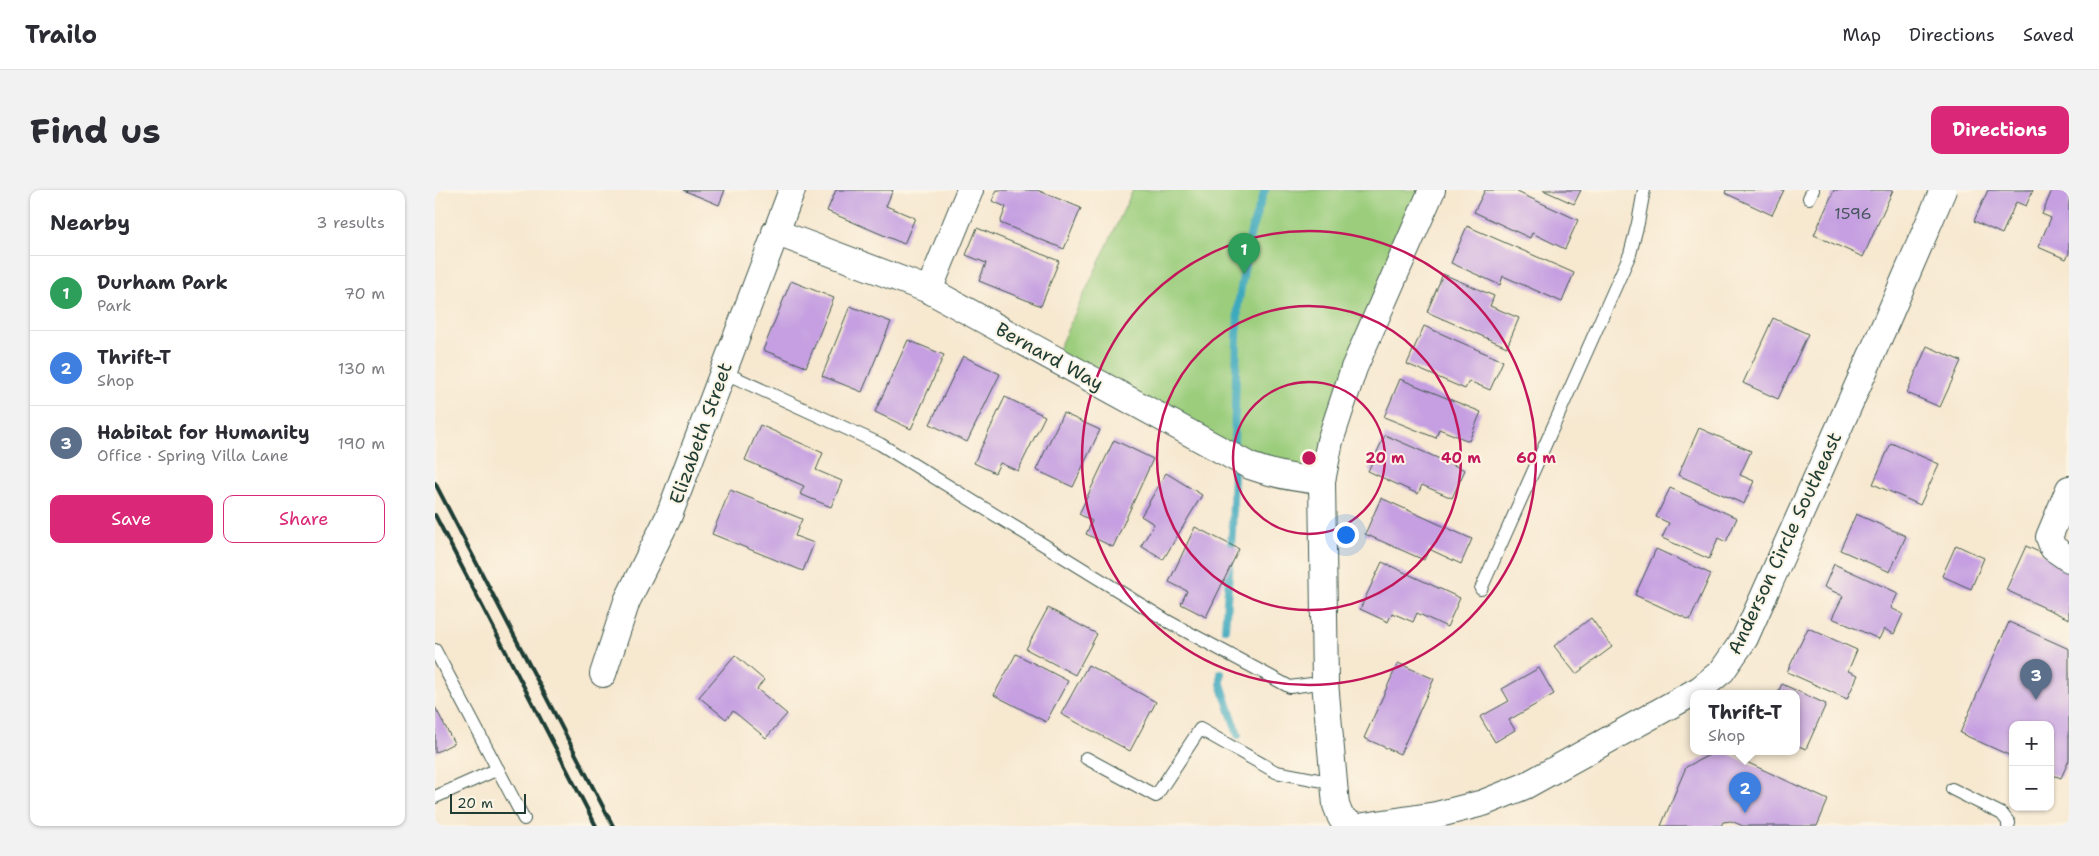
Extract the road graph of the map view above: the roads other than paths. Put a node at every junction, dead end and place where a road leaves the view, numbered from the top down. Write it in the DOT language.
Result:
graph roads {
  1 [pos="792,190"];
  2 [pos="970,190"];
  3 [pos="1432,190"];
  4 [pos="1644,190"];
  5 [pos="1943,190"];
  6 [pos="775,232"];
  7 [pos="929,290"];
  8 [pos="723,372"];
  9 [pos="1323,481"];
  10 [pos="2069,489"];
  11 [pos="2069,559"];
  12 [pos="1481,589"];
  13 [pos="435,650"];
  14 [pos="603,674"];
  15 [pos="1325,682"];
  16 [pos="1700,690"];
  17 [pos="1690,695"];
  18 [pos="1086,758"];
  19 [pos="498,769"];
  20 [pos="1334,783"];
  21 [pos="1952,789"];
  22 [pos="435,797"];
  23 [pos="524,819"];
  24 [pos="1354,826"];
  25 [pos="1365,826"];
  26 [pos="2009,826"];
  1 -- 6 [label="street, Elizabeth Street"];
  2 -- 7 [label="street"];
  3 -- 9 [label="street"];
  4 -- 12 [label="lane"];
  5 -- 16 [label="street, Anderson Circle Southeast"];
  6 -- 7 [label="street, Bernard Way"];
  6 -- 8 [label="street, Elizabeth Street"];
  7 -- 9 [label="street, Bernard Way"];
  8 -- 14 [label="street, Elizabeth Street"];
  8 -- 15 [label="lane"];
  9 -- 15 [label="street"];
  10 -- 11 [label="street"];
  13 -- 19 [label="lane"];
  15 -- 20 [label="street"];
  17 -- 25 [label="street, Anderson Circle Southeast"];
  18 -- 20 [label="lane"];
  19 -- 22 [label="lane"];
  19 -- 23 [label="lane"];
  20 -- 24 [label="street"];
  21 -- 26 [label="lane"];
}
